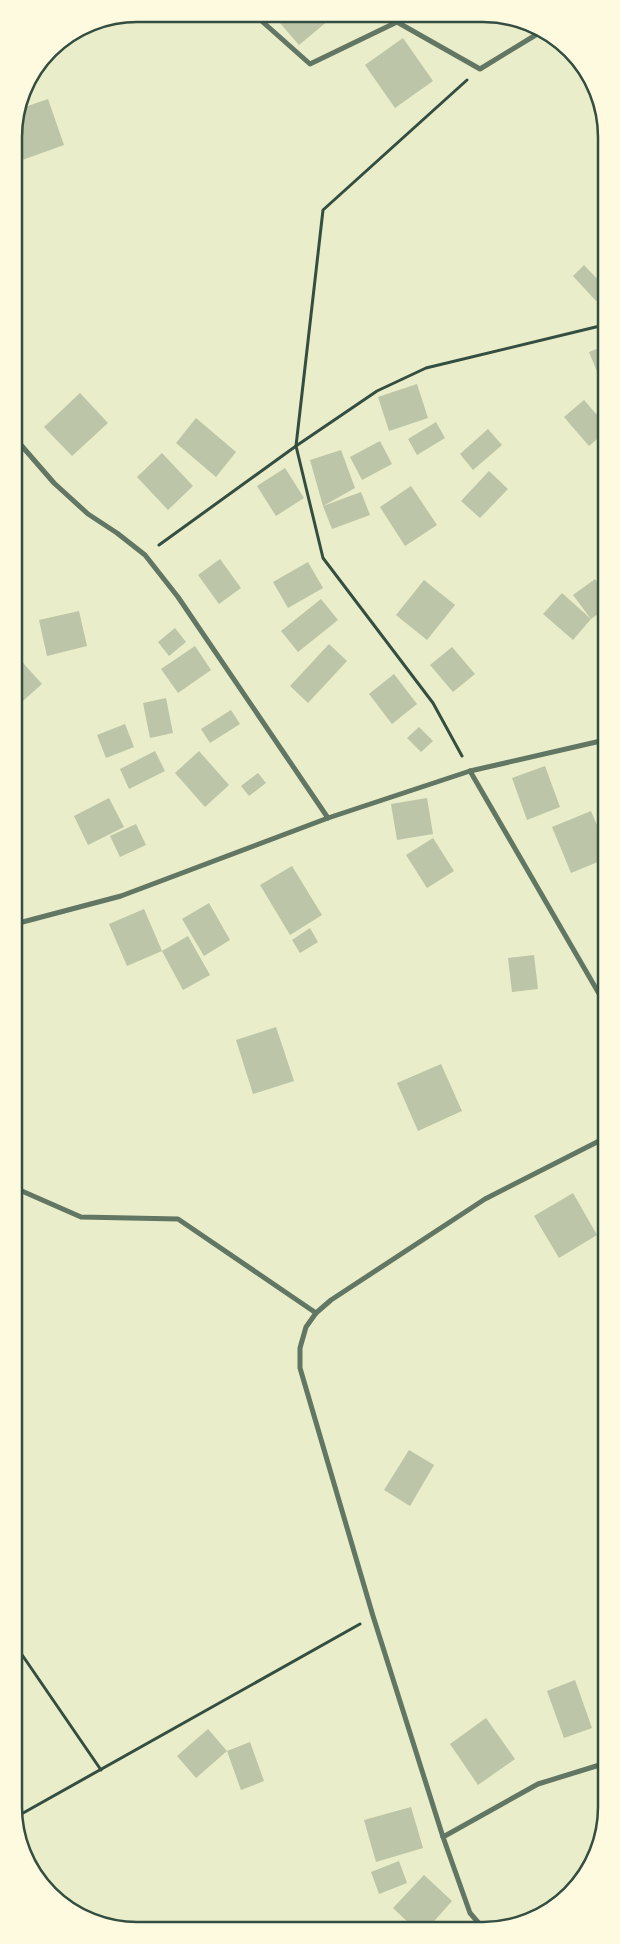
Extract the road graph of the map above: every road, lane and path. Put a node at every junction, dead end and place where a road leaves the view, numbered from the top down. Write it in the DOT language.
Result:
graph roads {
  1 [pos="396,22"];
  2 [pos="397,22"];
  3 [pos="264,23"];
  4 [pos="535,35"];
  5 [pos="480,69"];
  6 [pos="598,326"];
  7 [pos="296,446"];
  8 [pos="23,447"];
  9 [pos="145,556"];
  10 [pos="598,742"];
  11 [pos="470,772"];
  12 [pos="328,818"];
  13 [pos="23,922"];
  14 [pos="597,991"];
  15 [pos="597,1142"];
  16 [pos="22,1191"];
  17 [pos="316,1313"];
  18 [pos="373,1616"];
  19 [pos="22,1655"];
  20 [pos="597,1766"];
  21 [pos="101,1770"];
  22 [pos="23,1813"];
  23 [pos="443,1837"];
  24 [pos="478,1922"];
  1 -- 3 [label="street"];
  2 -- 5 [label="street"];
  4 -- 5 [label="street"];
  5 -- 7 [label="path"];
  6 -- 7 [label="path"];
  7 -- 9 [label="path"];
  7 -- 11 [label="path"];
  8 -- 9 [label="street"];
  9 -- 12 [label="street"];
  10 -- 11 [label="street"];
  11 -- 12 [label="street"];
  11 -- 14 [label="street"];
  12 -- 13 [label="street"];
  15 -- 17 [label="street"];
  16 -- 17 [label="street"];
  17 -- 18 [label="street"];
  18 -- 21 [label="path"];
  18 -- 23 [label="street"];
  19 -- 21 [label="path"];
  20 -- 23 [label="street"];
  21 -- 22 [label="path"];
  23 -- 24 [label="street"];
}
